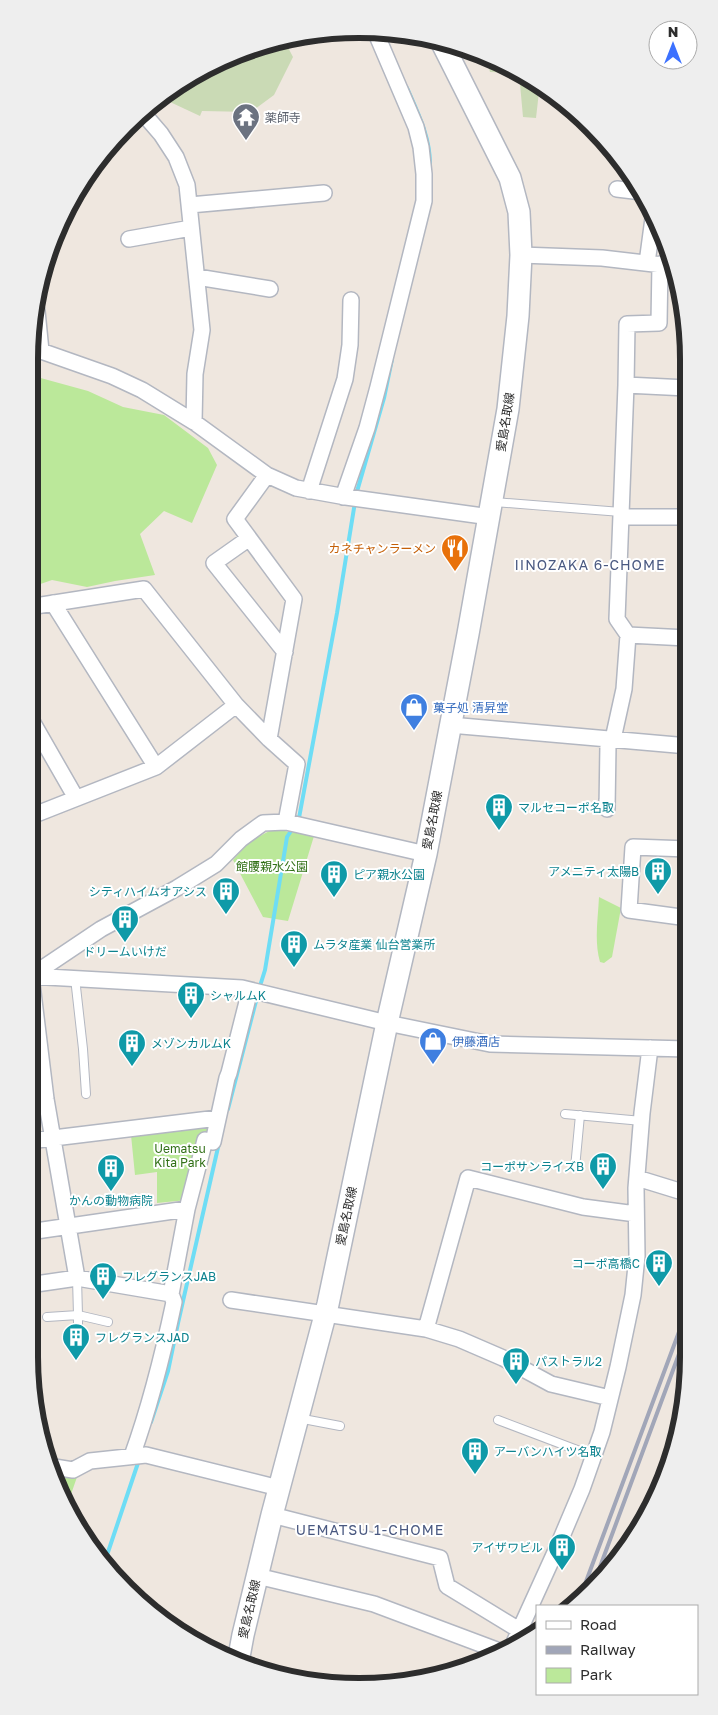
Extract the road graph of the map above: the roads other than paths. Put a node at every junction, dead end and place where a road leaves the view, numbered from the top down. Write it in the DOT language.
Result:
graph roads {
  1 [pos="378,38"];
  2 [pos="445,49"];
  3 [pos="147,117"];
  4 [pos="617,189"];
  5 [pos="633,191"];
  6 [pos="324,193"];
  7 [pos="190,205"];
  8 [pos="191,228"];
  9 [pos="656,237"];
  10 [pos="129,239"];
  11 [pos="521,255"];
  12 [pos="659,264"];
  13 [pos="196,277"];
  14 [pos="270,289"];
  15 [pos="351,300"];
  16 [pos="38,352"];
  17 [pos="626,386"];
  18 [pos="680,388"];
  19 [pos="194,422"];
  20 [pos="267,475"];
  21 [pos="309,491"];
  22 [pos="345,497"];
  23 [pos="491,510"];
  24 [pos="621,514"];
  25 [pos="680,517"];
  26 [pos="248,539"];
  27 [pos="54,603"];
  28 [pos="38,606"];
  29 [pos="628,635"];
  30 [pos="680,638"];
  31 [pos="285,652"];
  32 [pos="236,705"];
  33 [pos="450,725"];
  34 [pos="38,732"];
  35 [pos="269,739"];
  36 [pos="613,739"];
  37 [pos="680,745"];
  38 [pos="156,767"];
  39 [pos="76,798"];
  40 [pos="607,799"];
  41 [pos="38,813"];
  42 [pos="286,822"];
  43 [pos="680,849"];
  44 [pos="426,854"];
  45 [pos="680,917"];
  46 [pos="38,971"];
  47 [pos="38,976"];
  48 [pos="75,978"];
  49 [pos="250,990"];
  50 [pos="387,1023"];
  51 [pos="38,1035"];
  52 [pos="650,1048"];
  53 [pos="680,1049"];
  54 [pos="86,1094"];
  55 [pos="565,1114"];
  56 [pos="580,1115"];
  57 [pos="218,1118"];
  58 [pos="642,1121"];
  59 [pos="52,1137"];
  60 [pos="38,1139"];
  61 [pos="575,1168"];
  62 [pos="637,1178"];
  63 [pos="680,1191"];
  64 [pos="187,1209"];
  65 [pos="636,1214"];
  66 [pos="68,1225"];
  67 [pos="38,1230"];
  68 [pos="77,1278"];
  69 [pos="38,1284"];
  70 [pos="170,1294"];
  71 [pos="231,1300"];
  72 [pos="78,1315"];
  73 [pos="324,1315"];
  74 [pos="47,1317"];
  75 [pos="108,1322"];
  76 [pos="426,1329"];
  77 [pos="78,1340"];
  78 [pos="610,1398"];
  79 [pos="297,1418"];
  80 [pos="498,1420"];
  81 [pos="340,1426"];
  82 [pos="138,1456"];
  83 [pos="593,1456"];
  84 [pos="58,1468"];
  85 [pos="279,1488"];
  86 [pos="272,1515"];
  87 [pos="257,1576"];
  88 [pos="519,1630"];
  89 [pos="517,1636"];
  90 [pos="492,1648"];
  91 [pos="239,1654"];
  1 -- 22 [label="street"];
  2 -- 11 [label="main road, 愛島名取線"];
  3 -- 7 [label="street"];
  4 -- 5 [label="street"];
  6 -- 7 [label="street"];
  7 -- 8 [label="street"];
  8 -- 10 [label="street"];
  8 -- 13 [label="street"];
  9 -- 12 [label="street"];
  11 -- 12 [label="street"];
  11 -- 23 [label="main road, 愛島名取線"];
  12 -- 17 [label="street"];
  13 -- 14 [label="street"];
  13 -- 19 [label="street"];
  15 -- 21 [label="street"];
  16 -- 19 [label="street"];
  17 -- 18 [label="street"];
  17 -- 24 [label="street"];
  19 -- 20 [label="street"];
  20 -- 21 [label="street"];
  20 -- 26 [label="street"];
  21 -- 22 [label="street"];
  22 -- 23 [label="street"];
  23 -- 24 [label="lane"];
  23 -- 33 [label="main road, 愛島名取線"];
  24 -- 25 [label="street"];
  24 -- 29 [label="street"];
  26 -- 31 [label="street"];
  26 -- 31 [label="street"];
  27 -- 28 [label="street"];
  27 -- 32 [label="street"];
  27 -- 38 [label="street"];
  29 -- 30 [label="street"];
  29 -- 36 [label="street"];
  31 -- 35 [label="street"];
  32 -- 35 [label="street"];
  32 -- 38 [label="street"];
  33 -- 36 [label="street"];
  33 -- 44 [label="main road, 愛島名取線"];
  34 -- 39 [label="street"];
  35 -- 42 [label="street"];
  36 -- 37 [label="street"];
  36 -- 40 [label="street"];
  38 -- 39 [label="street"];
  39 -- 41 [label="street"];
  42 -- 44 [label="street"];
  42 -- 46 [label="street"];
  43 -- 45 [label="street"];
  44 -- 50 [label="main road, 愛島名取線"];
  47 -- 48 [label="street"];
  48 -- 49 [label="street"];
  48 -- 54 [label="lane"];
  49 -- 50 [label="street"];
  49 -- 57 [label="street"];
  50 -- 52 [label="street"];
  50 -- 73 [label="main road, 愛島名取線"];
  51 -- 59 [label="street"];
  52 -- 53 [label="street"];
  52 -- 58 [label="street"];
  55 -- 56 [label="lane"];
  56 -- 58 [label="lane"];
  56 -- 61 [label="lane"];
  57 -- 59 [label="street"];
  57 -- 64 [label="street"];
  58 -- 62 [label="street"];
  59 -- 60 [label="street"];
  59 -- 66 [label="street"];
  62 -- 63 [label="street"];
  62 -- 65 [label="street"];
  64 -- 66 [label="street"];
  64 -- 70 [label="street"];
  65 -- 76 [label="street"];
  65 -- 78 [label="street"];
  66 -- 67 [label="street"];
  66 -- 68 [label="street"];
  68 -- 69 [label="street"];
  68 -- 70 [label="street"];
  68 -- 72 [label="lane"];
  70 -- 82 [label="street"];
  71 -- 73 [label="street"];
  72 -- 74 [label="lane"];
  72 -- 75 [label="lane"];
  72 -- 77 [label="lane"];
  73 -- 76 [label="street"];
  73 -- 79 [label="main road, 愛島名取線"];
  76 -- 78 [label="street"];
  78 -- 83 [label="street"];
  79 -- 81 [label="lane"];
  79 -- 85 [label="main road, 愛島名取線"];
  80 -- 83 [label="lane"];
  82 -- 84 [label="street"];
  82 -- 85 [label="street"];
  83 -- 88 [label="street"];
  85 -- 86 [label="main road, 愛島名取線"];
  86 -- 87 [label="main road, 愛島名取線"];
  86 -- 88 [label="street"];
  87 -- 90 [label="street"];
  87 -- 91 [label="main road, 愛島名取線"];
  88 -- 89 [label="street"];
}
